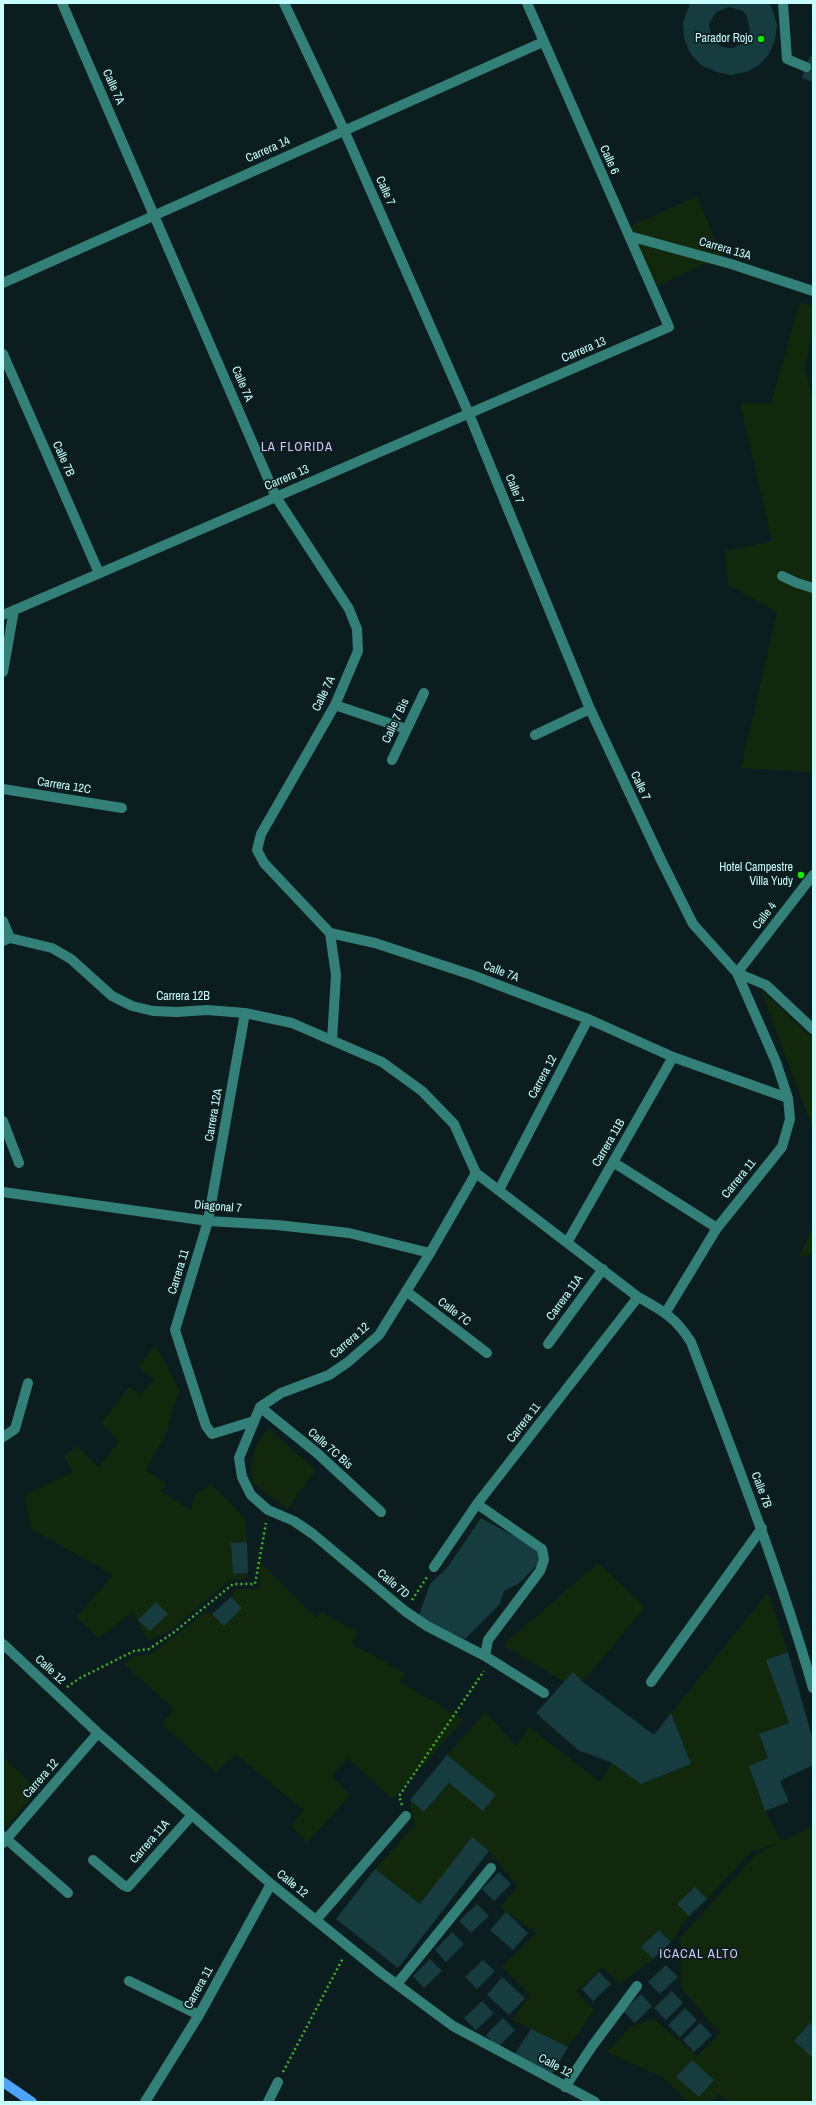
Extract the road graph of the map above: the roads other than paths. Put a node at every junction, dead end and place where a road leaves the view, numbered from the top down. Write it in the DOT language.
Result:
graph roads {
  1 [pos="62,3"];
  2 [pos="284,3"];
  3 [pos="527,3"];
  4 [pos="784,3"];
  5 [pos="543,42"];
  6 [pos="806,67"];
  7 [pos="344,130"];
  8 [pos="155,215"];
  9 [pos="629,236"];
  10 [pos="3,283"];
  11 [pos="813,291"];
  12 [pos="669,327"];
  13 [pos="3,354"];
  14 [pos="469,414"];
  15 [pos="276,497"];
  16 [pos="98,574"];
  17 [pos="782,576"];
  18 [pos="813,588"];
  19 [pos="14,610"];
  20 [pos="3,615"];
  21 [pos="3,672"];
  22 [pos="424,693"];
  23 [pos="335,705"];
  24 [pos="590,709"];
  25 [pos="406,729"];
  26 [pos="535,735"];
  27 [pos="392,760"];
  28 [pos="3,789"];
  29 [pos="122,808"];
  30 [pos="813,875"];
  31 [pos="3,921"];
  32 [pos="330,933"];
  33 [pos="7,940"];
  34 [pos="737,973"];
  35 [pos="245,1014"];
  36 [pos="588,1019"];
  37 [pos="813,1029"];
  38 [pos="332,1040"];
  39 [pos="673,1057"];
  40 [pos="788,1098"];
  41 [pos="3,1120"];
  42 [pos="613,1162"];
  43 [pos="19,1163"];
  44 [pos="476,1173"];
  45 [pos="498,1190"];
  46 [pos="3,1192"];
  47 [pos="208,1221"];
  48 [pos="717,1228"];
  49 [pos="568,1242"];
  50 [pos="430,1253"];
  51 [pos="603,1268"];
  52 [pos="406,1292"];
  53 [pos="638,1297"];
  54 [pos="666,1312"];
  55 [pos="548,1344"];
  56 [pos="487,1353"];
  57 [pos="28,1383"];
  58 [pos="260,1407"];
  59 [pos="254,1420"];
  60 [pos="3,1437"];
  61 [pos="477,1504"];
  62 [pos="381,1512"];
  63 [pos="762,1528"];
  64 [pos="434,1567"];
  65 [pos="3,1644"];
  66 [pos="488,1658"];
  67 [pos="651,1682"];
  68 [pos="813,1688"];
  69 [pos="544,1693"];
  70 [pos="98,1733"];
  71 [pos="192,1814"];
  72 [pos="406,1816"];
  73 [pos="4,1839"];
  74 [pos="93,1860"];
  75 [pos="492,1868"];
  76 [pos="271,1884"];
  77 [pos="68,1893"];
  78 [pos="316,1920"];
  79 [pos="129,1981"];
  80 [pos="397,1984"];
  81 [pos="637,1986"];
  82 [pos="199,2015"];
  83 [pos="3,2082"];
  84 [pos="278,2082"];
  85 [pos="565,2087"];
  86 [pos="29,2101"];
  87 [pos="145,2102"];
  88 [pos="268,2102"];
  89 [pos="595,2102"];
  1 -- 8 [label="street, Calle 7A"];
  2 -- 7 [label="street, Calle 7"];
  3 -- 5 [label="street, Calle 6"];
  4 -- 6 [label="street"];
  5 -- 7 [label="street, Carrera 14"];
  5 -- 9 [label="street, Calle 6"];
  7 -- 8 [label="street, Carrera 14"];
  7 -- 14 [label="street, Calle 7"];
  8 -- 10 [label="street, Carrera 14"];
  8 -- 15 [label="street, Calle 7A"];
  9 -- 11 [label="street, Carrera 13A"];
  9 -- 12 [label="street, Calle 6"];
  12 -- 14 [label="street, Carrera 13"];
  13 -- 16 [label="street, Calle 7B"];
  14 -- 15 [label="street, Carrera 13"];
  14 -- 24 [label="street, Calle 7"];
  15 -- 16 [label="street, Carrera 13"];
  15 -- 23 [label="street, Calle 7A"];
  16 -- 19 [label="street, Carrera 13"];
  17 -- 18 [label="street"];
  19 -- 20 [label="street, Carrera 13"];
  19 -- 21 [label="street"];
  22 -- 25 [label="street, Calle 7 Bis"];
  23 -- 25 [label="street"];
  23 -- 32 [label="street, Calle 7A"];
  24 -- 26 [label="street"];
  24 -- 34 [label="street, Calle 7"];
  25 -- 27 [label="street, Calle 7 Bis"];
  28 -- 29 [label="street, Carrera 12C"];
  30 -- 34 [label="street, Calle 4"];
  31 -- 33 [label="street"];
  32 -- 36 [label="street, Calle 7A"];
  32 -- 38 [label="street"];
  33 -- 35 [label="street, Carrera 12B"];
  34 -- 37 [label="street"];
  34 -- 40 [label="street, Carrera 11"];
  35 -- 38 [label="street, Carrera 12B"];
  35 -- 47 [label="street, Carrera 12A"];
  36 -- 39 [label="street, Calle 7A"];
  36 -- 45 [label="street, Carrera 12"];
  38 -- 44 [label="street, Carrera 12B"];
  39 -- 40 [label="street, Calle 7A"];
  39 -- 42 [label="street, Carrera 11B"];
  40 -- 48 [label="street, Carrera 11"];
  41 -- 43 [label="street"];
  42 -- 48 [label="street"];
  42 -- 49 [label="street, Carrera 11B"];
  44 -- 45 [label="street, Calle 7B"];
  44 -- 50 [label="street, Carrera 12"];
  45 -- 49 [label="street, Calle 7B"];
  46 -- 47 [label="street, Diagonal 7"];
  47 -- 50 [label="street, Diagonal 7"];
  47 -- 59 [label="street, Carrera 11"];
  48 -- 54 [label="street, Carrera 11"];
  49 -- 51 [label="street, Calle 7B"];
  50 -- 52 [label="street, Carrera 12"];
  51 -- 53 [label="street, Calle 7B"];
  51 -- 55 [label="street, Carrera 11A"];
  52 -- 56 [label="street, Calle 7C"];
  52 -- 58 [label="street, Carrera 12"];
  53 -- 54 [label="street, Calle 7B"];
  53 -- 61 [label="street, Carrera 11"];
  54 -- 63 [label="street, Calle 7B"];
  57 -- 60 [label="street"];
  58 -- 59 [label="street"];
  58 -- 62 [label="street, Calle 7C Bis"];
  59 -- 66 [label="street, Calle 7D"];
  61 -- 64 [label="street, Carrera 11"];
  61 -- 66 [label="street"];
  63 -- 67 [label="street"];
  63 -- 68 [label="street, Calle 7B"];
  65 -- 70 [label="street, Calle 12"];
  66 -- 69 [label="street, Calle 7D"];
  70 -- 71 [label="street, Calle 12"];
  70 -- 73 [label="street, Carrera 12"];
  71 -- 74 [label="street, Carrera 11A"];
  71 -- 76 [label="street, Calle 12"];
  72 -- 78 [label="street"];
  73 -- 77 [label="street"];
  75 -- 80 [label="street"];
  76 -- 78 [label="street, Calle 12"];
  76 -- 82 [label="street, Carrera 11"];
  78 -- 80 [label="street, Calle 12"];
  79 -- 82 [label="street"];
  80 -- 85 [label="street, Calle 12"];
  81 -- 85 [label="street"];
  82 -- 87 [label="street, Carrera 11"];
  83 -- 86 [label="main road"];
  84 -- 88 [label="street"];
  85 -- 89 [label="street, Calle 12"];
}
